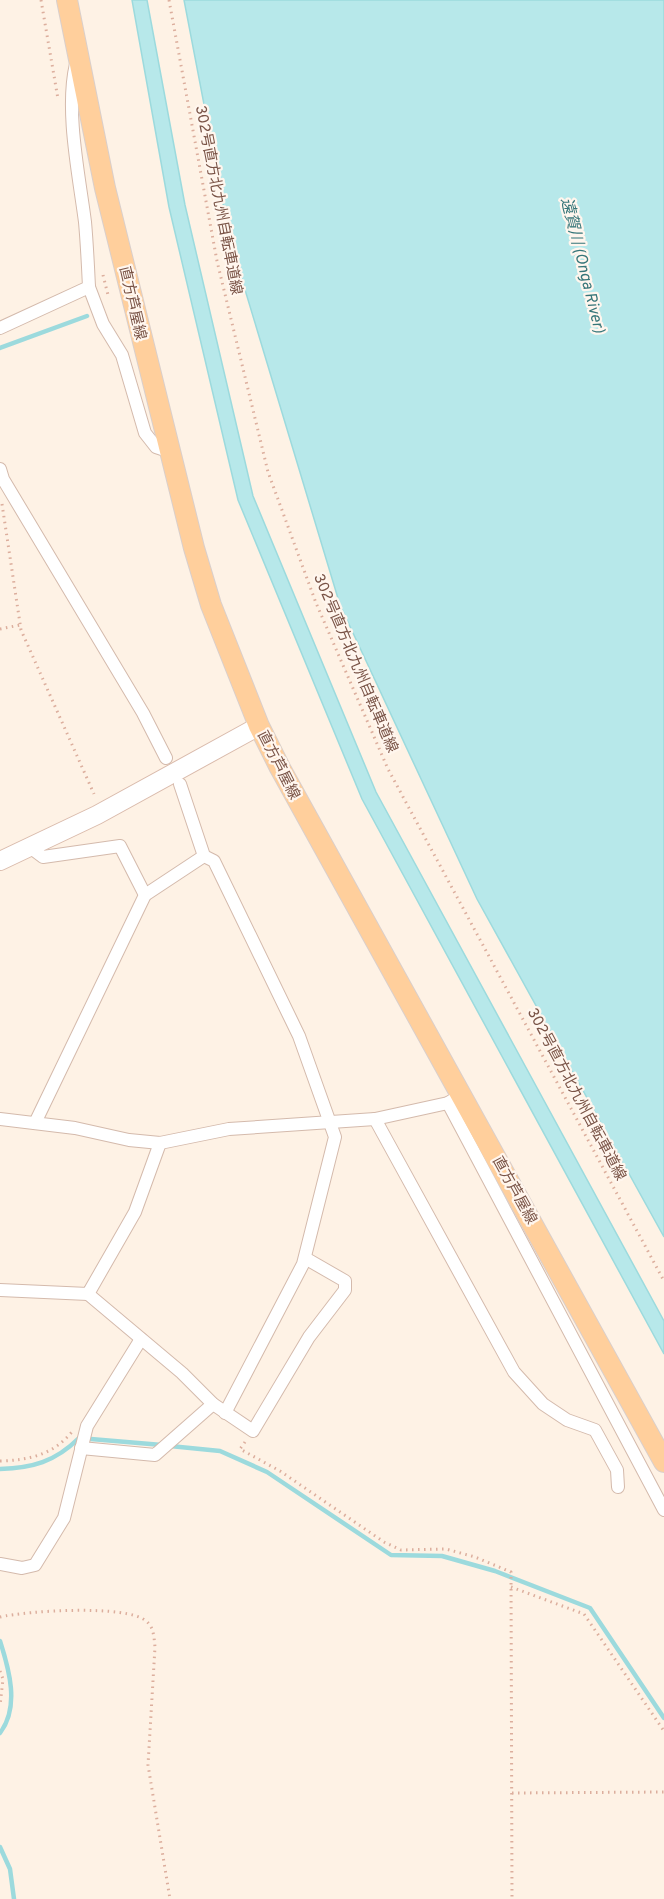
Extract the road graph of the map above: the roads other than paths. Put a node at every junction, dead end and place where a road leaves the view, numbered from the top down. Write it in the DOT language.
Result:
graph roads {
  1 [pos="67,0"];
  2 [pos="78,57"];
  3 [pos="89,287"];
  4 [pos="0,328"];
  5 [pos="168,451"];
  6 [pos="1,474"];
  7 [pos="259,726"];
  8 [pos="166,758"];
  9 [pos="180,784"];
  10 [pos="32,848"];
  11 [pos="204,856"];
  12 [pos="0,861"];
  13 [pos="145,895"];
  14 [pos="455,1099"];
  15 [pos="0,1119"];
  16 [pos="375,1119"];
  17 [pos="331,1122"];
  18 [pos="35,1123"];
  19 [pos="160,1143"];
  20 [pos="304,1258"];
  21 [pos="0,1290"];
  22 [pos="88,1294"];
  23 [pos="141,1339"];
  24 [pos="213,1404"];
  25 [pos="225,1413"];
  26 [pos="595,1430"];
  27 [pos="621,1431"];
  28 [pos="81,1448"];
  29 [pos="664,1462"];
  30 [pos="618,1487"];
  31 [pos="664,1510"];
  32 [pos="0,1564"];
  1 -- 2 [label="main road, 直方芦屋線"];
  2 -- 3 [label="street"];
  2 -- 5 [label="main road, 直方芦屋線"];
  3 -- 4 [label="street"];
  3 -- 5 [label="street"];
  5 -- 7 [label="main road, 直方芦屋線"];
  6 -- 8 [label="street"];
  7 -- 10 [label="street"];
  7 -- 14 [label="main road, 直方芦屋線"];
  9 -- 11 [label="street"];
  10 -- 12 [label="street"];
  10 -- 13 [label="street"];
  11 -- 13 [label="street"];
  11 -- 17 [label="street"];
  13 -- 18 [label="street"];
  14 -- 16 [label="street"];
  14 -- 27 [label="street"];
  14 -- 29 [label="main road, 直方芦屋線"];
  15 -- 18 [label="street"];
  16 -- 17 [label="street"];
  16 -- 26 [label="street"];
  17 -- 19 [label="street"];
  17 -- 20 [label="street"];
  18 -- 19 [label="street"];
  19 -- 22 [label="street"];
  20 -- 25 [label="street"];
  20 -- 25 [label="street"];
  21 -- 22 [label="street"];
  22 -- 23 [label="street"];
  23 -- 24 [label="street"];
  23 -- 28 [label="street"];
  24 -- 25 [label="street"];
  24 -- 28 [label="street"];
  26 -- 27 [label="street"];
  26 -- 30 [label="street"];
  27 -- 31 [label="street"];
  28 -- 32 [label="street"];
}
